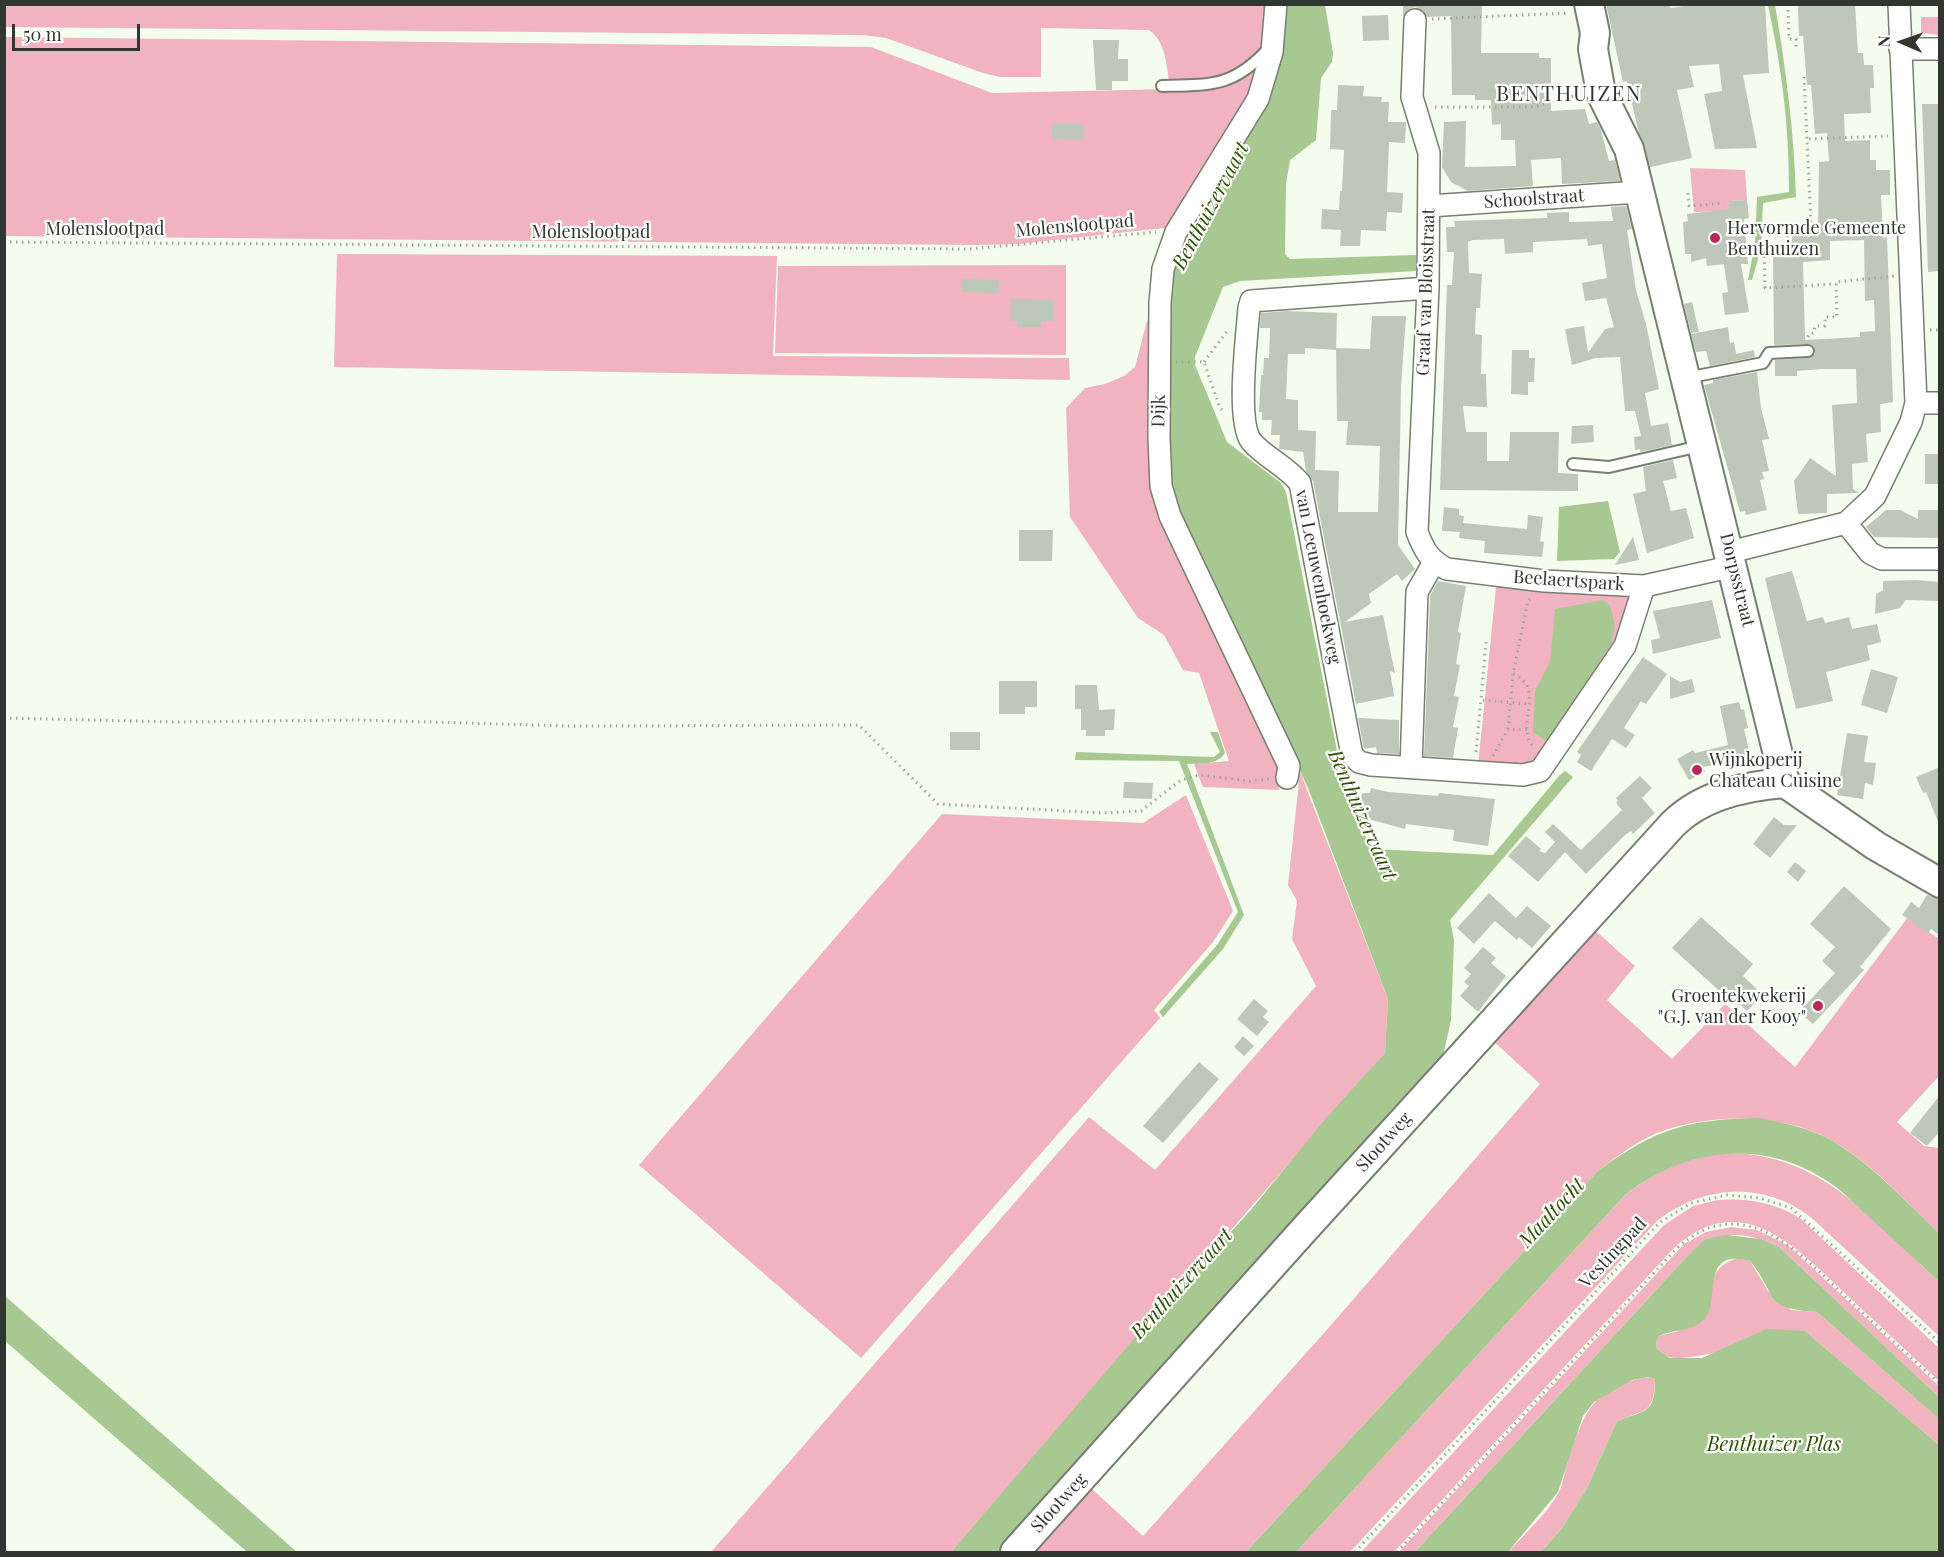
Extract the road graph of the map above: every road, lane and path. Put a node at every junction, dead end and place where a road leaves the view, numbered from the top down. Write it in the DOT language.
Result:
graph roads {
  1 [pos="1276,4"];
  2 [pos="1788,4"];
  3 [pos="1899,4"];
  4 [pos="1589,7"];
  5 [pos="1414,20"];
  6 [pos="1273,43"];
  7 [pos="1796,48"];
  8 [pos="1940,49"];
  9 [pos="1900,50"];
  10 [pos="1804,77"];
  11 [pos="1162,86"];
  12 [pos="1576,86"];
  13 [pos="1415,107"];
  14 [pos="1904,135"];
  15 [pos="1809,139"];
  16 [pos="1639,192"];
  17 [pos="1688,192"];
  18 [pos="1724,203"];
  19 [pos="1429,206"];
  20 [pos="1176,232"];
  21 [pos="4,242"];
  22 [pos="1910,275"];
  23 [pos="1836,286"];
  24 [pos="1428,288"];
  25 [pos="1248,322"];
  26 [pos="1808,351"];
  27 [pos="1169,362"];
  28 [pos="1204,362"];
  29 [pos="1686,378"];
  30 [pos="1916,403"];
  31 [pos="1940,403"];
  32 [pos="1243,419"];
  33 [pos="1703,445"];
  34 [pos="1573,464"];
  35 [pos="1846,523"];
  36 [pos="1732,559"];
  37 [pos="1940,559"];
  38 [pos="1434,562"];
  39 [pos="1554,581"];
  40 [pos="1644,586"];
  41 [pos="1486,642"];
  42 [pos="1513,674"];
  43 [pos="1481,700"];
  44 [pos="1510,703"];
  45 [pos="1531,704"];
  46 [pos="4,718"];
  47 [pos="1508,729"];
  48 [pos="1527,730"];
  49 [pos="1551,755"];
  50 [pos="1359,762"];
  51 [pos="1411,767"];
  52 [pos="1482,772"];
  53 [pos="1287,778"];
  54 [pos="1785,783"];
  55 [pos="1940,883"];
  56 [pos="1940,1343"];
  57 [pos="1940,1384"];
  58 [pos="1016,1552"];
  59 [pos="1355,1552"];
  60 [pos="1397,1552"];
  1 -- 6 [label="street, Dijk"];
  2 -- 7 [label="path"];
  3 -- 9 [label="street"];
  4 -- 5 [label="path"];
  4 -- 16 [label="street, Dorpsstraat"];
  5 -- 13 [label="street, Graaf van Bloisstraat"];
  6 -- 11 [label="lane"];
  6 -- 20 [label="street, Dijk"];
  8 -- 9 [label="street"];
  9 -- 14 [label="street"];
  10 -- 15 [label="path"];
  12 -- 13 [label="path"];
  13 -- 19 [label="street, Graaf van Bloisstraat"];
  14 -- 15 [label="path"];
  14 -- 22 [label="street"];
  15 -- 23 [label="path"];
  16 -- 19 [label="street, Schoolstraat"];
  16 -- 29 [label="street, Dorpsstraat"];
  17 -- 18 [label="path"];
  19 -- 24 [label="street, Graaf van Bloisstraat"];
  20 -- 21 [label="path, Molenslootpad"];
  20 -- 53 [label="street, Dijk"];
  22 -- 23 [label="path"];
  22 -- 30 [label="street"];
  23 -- 26 [label="path"];
  24 -- 25 [label="street, van Leeuwenhoekweg"];
  24 -- 38 [label="street, Graaf van Bloisstraat"];
  25 -- 28 [label="path"];
  25 -- 32 [label="street, van Leeuwenhoekweg"];
  26 -- 29 [label="lane"];
  27 -- 28 [label="path"];
  28 -- 32 [label="path"];
  29 -- 33 [label="street, Dorpsstraat"];
  30 -- 31 [label="street"];
  30 -- 35 [label="street"];
  32 -- 50 [label="street, van Leeuwenhoekweg"];
  33 -- 34 [label="lane"];
  33 -- 36 [label="street, Dorpsstraat"];
  35 -- 36 [label="street"];
  35 -- 37 [label="street"];
  36 -- 40 [label="street"];
  36 -- 54 [label="street, Dorpsstraat"];
  38 -- 39 [label="street, Beelaertspark"];
  38 -- 51 [label="street"];
  39 -- 40 [label="street, Beelaertspark"];
  39 -- 42 [label="path"];
  40 -- 49 [label="street, Beelaertspark"];
  41 -- 43 [label="path"];
  42 -- 44 [label="path"];
  42 -- 45 [label="path"];
  43 -- 44 [label="path"];
  43 -- 52 [label="path"];
  44 -- 45 [label="path"];
  44 -- 47 [label="path"];
  45 -- 48 [label="path"];
  46 -- 53 [label="path"];
  47 -- 48 [label="path"];
  47 -- 52 [label="path"];
  48 -- 49 [label="path"];
  49 -- 52 [label="street, Beelaertspark"];
  50 -- 51 [label="street, Beelaertspark"];
  51 -- 52 [label="street, Beelaertspark"];
  54 -- 55 [label="street"];
  54 -- 58 [label="street, Slootweg"];
  56 -- 59 [label="path, Vestingpad"];
  57 -- 60 [label="path"];
}
